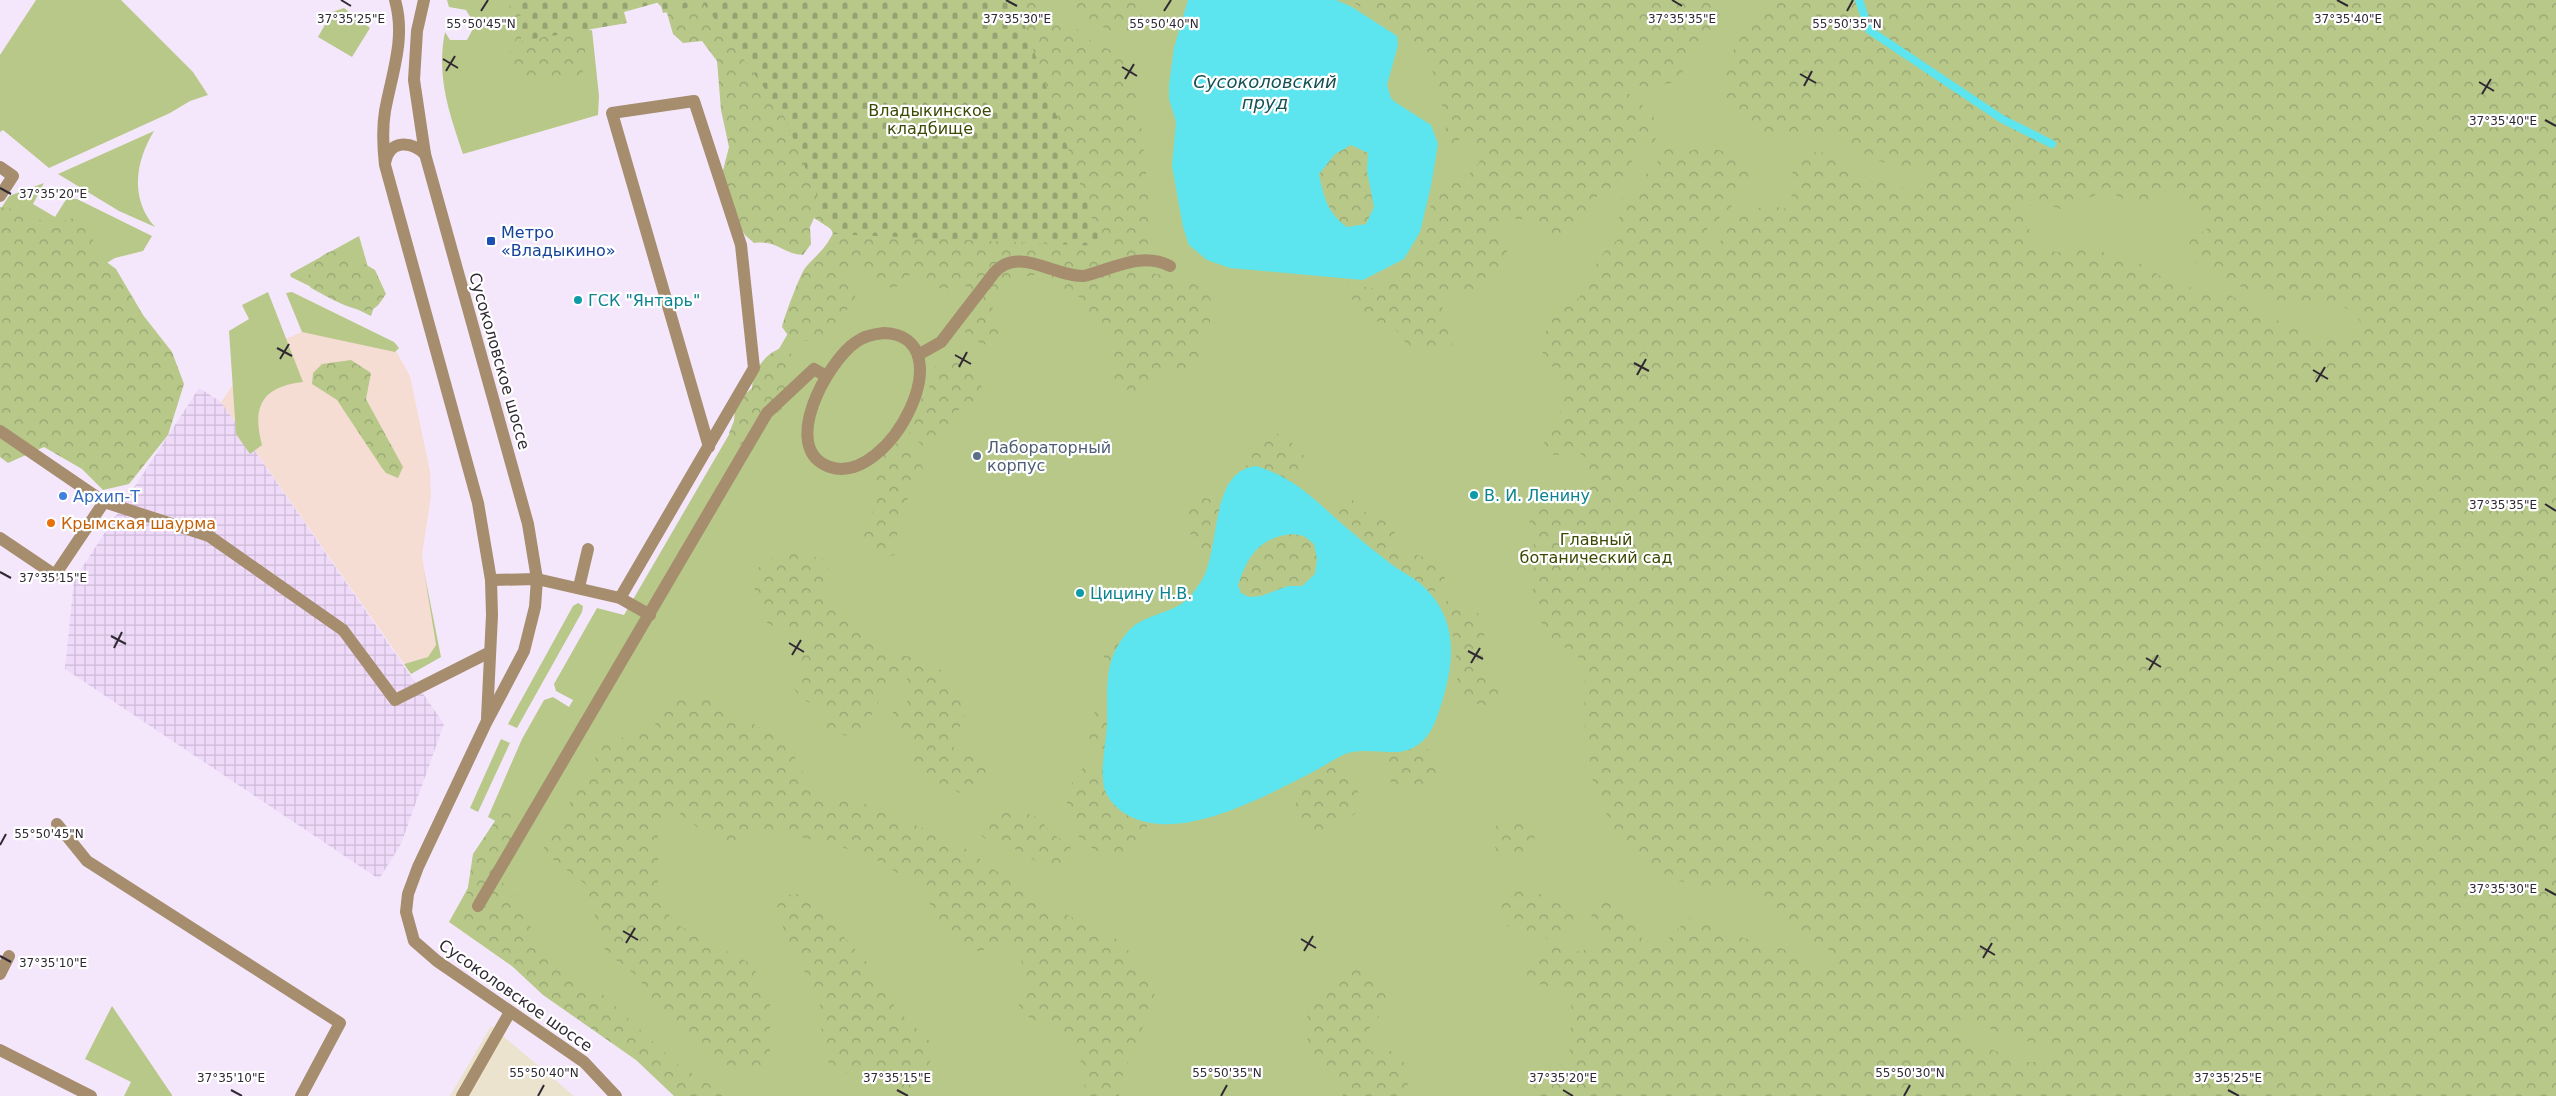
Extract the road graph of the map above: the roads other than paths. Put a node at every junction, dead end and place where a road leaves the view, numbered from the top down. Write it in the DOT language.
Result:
graph roads {
  1 [pos="396,0"];
  2 [pos="424,0"];
  3 [pos="425,154"];
  4 [pos="385,165"];
  5 [pos="0,167"];
  6 [pos="0,196"];
  7 [pos="1170,266"];
  8 [pos="918,355"];
  9 [pos="826,376"];
  10 [pos="0,431"];
  11 [pos="709,447"];
  12 [pos="104,502"];
  13 [pos="0,538"];
  14 [pos="588,549"];
  15 [pos="537,579"];
  16 [pos="491,580"];
  17 [pos="579,587"];
  18 [pos="620,598"];
  19 [pos="650,615"];
  20 [pos="490,652"];
  21 [pos="486,723"];
  22 [pos="57,824"];
  23 [pos="478,906"];
  24 [pos="9,956"];
  25 [pos="0,974"];
  26 [pos="510,1012"];
  27 [pos="0,1050"];
  28 [pos="90,1096"];
  29 [pos="301,1096"];
  30 [pos="462,1096"];
  31 [pos="616,1096"];
  1 -- 4 [label="street, Сусоколовское шоссе"];
  2 -- 3 [label="street, Сусоколовское шоссе"];
  3 -- 4 [label="street"];
  3 -- 15 [label="street, Сусоколовское шоссе"];
  4 -- 16 [label="street, Сусоколовское шоссе"];
  5 -- 6 [label="street"];
  7 -- 8 [label="street"];
  8 -- 9 [label="street"];
  8 -- 9 [label="street"];
  9 -- 19 [label="street"];
  10 -- 12 [label="street"];
  11 -- 11 [label="street"];
  11 -- 18 [label="street"];
  12 -- 13 [label="street"];
  12 -- 20 [label="street"];
  14 -- 17 [label="street"];
  15 -- 16 [label="street"];
  15 -- 17 [label="street"];
  15 -- 21 [label="street, Сусоколовское шоссе"];
  16 -- 20 [label="street, Сусоколовское шоссе"];
  17 -- 18 [label="street"];
  18 -- 19 [label="street"];
  19 -- 23 [label="street"];
  20 -- 21 [label="street, Сусоколовское шоссе"];
  21 -- 26 [label="street, Сусоколовское шоссе"];
  22 -- 29 [label="street"];
  24 -- 25 [label="street"];
  26 -- 30 [label="street"];
  26 -- 31 [label="street, Сусоколовское шоссе"];
  27 -- 28 [label="street"];
}
